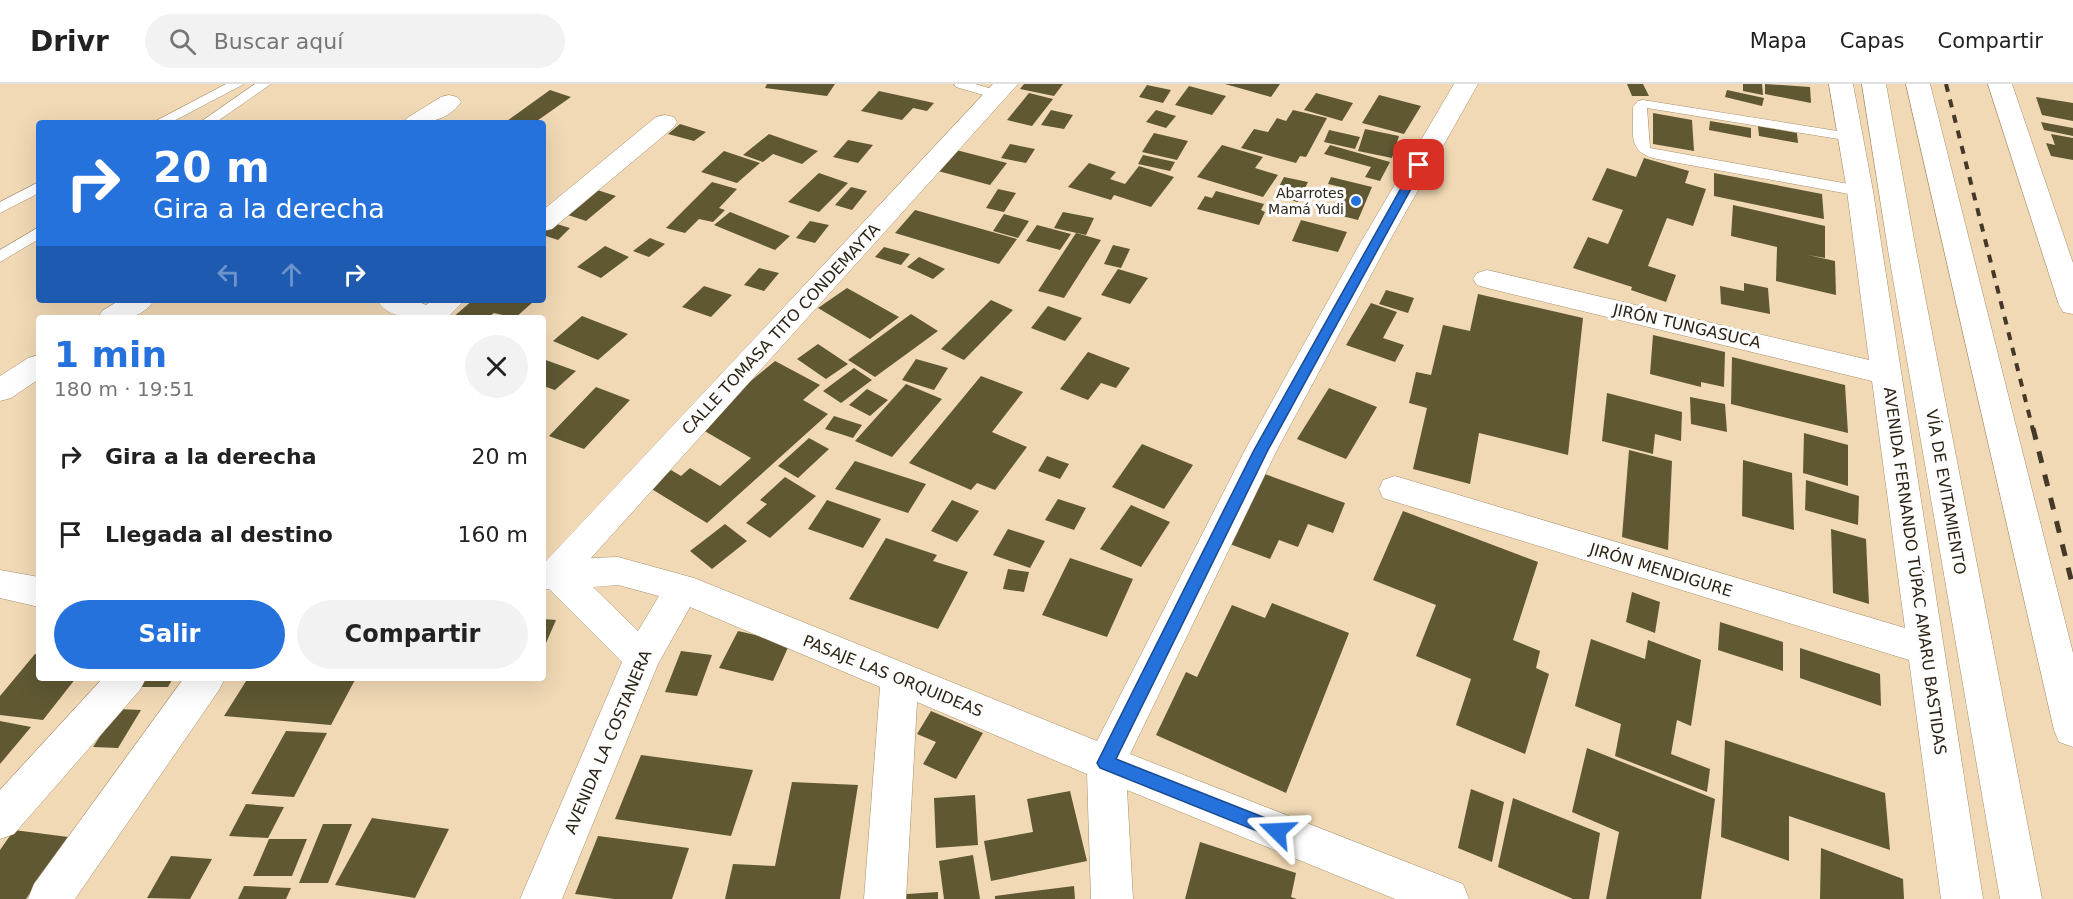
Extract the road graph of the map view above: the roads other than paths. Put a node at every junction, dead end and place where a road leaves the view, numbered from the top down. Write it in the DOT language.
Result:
graph roads {
  1 [pos="237,84"];
  2 [pos="264,84"];
  3 [pos="961,84"];
  4 [pos="1466,84"];
  5 [pos="1842,84"];
  6 [pos="1874,84"];
  7 [pos="1918,84"];
  8 [pos="2000,84"];
  9 [pos="1001,89"];
  10 [pos="449,102"];
  11 [pos="165,120"];
  12 [pos="210,120"];
  13 [pos="422,120"];
  14 [pos="665,122"];
  15 [pos="1851,137"];
  16 [pos="36,189"];
  17 [pos="1860,192"];
  18 [pos="0,208"];
  19 [pos="546,221"];
  20 [pos="36,234"];
  21 [pos="0,257"];
  22 [pos="1487,279"];
  23 [pos="135,303"];
  24 [pos="397,303"];
  25 [pos="447,303"];
  26 [pos="2073,305"];
  27 [pos="117,315"];
  28 [pos="423,315"];
  29 [pos="433,315"];
  30 [pos="36,367"];
  31 [pos="1886,374"];
  32 [pos="0,390"];
  33 [pos="1395,489"];
  34 [pos="550,574"];
  35 [pos="0,584"];
  36 [pos="681,588"];
  37 [pos="36,591"];
  38 [pos="1928,650"];
  39 [pos="642,658"];
  40 [pos="899,679"];
  41 [pos="124,681"];
  42 [pos="204,681"];
  43 [pos="2073,730"];
  44 [pos="1106,763"];
  45 [pos="0,820"];
  46 [pos="49,899"];
  47 [pos="541,899"];
  48 [pos="885,899"];
  49 [pos="1112,899"];
  50 [pos="1448,899"];
  51 [pos="1962,899"];
  52 [pos="2021,899"];
  1 -- 11 [label="lane"];
  2 -- 12 [label="lane"];
  3 -- 9 [label="lane"];
  4 -- 44 [label="main road"];
  5 -- 15 [label="main road, AVENIDA FERNANDO TÚPAC AMARU BASTIDAS"];
  6 -- 52 [label="main road, VÍA DE EVITAMIENTO"];
  7 -- 43 [label="main road"];
  8 -- 26 [label="main road"];
  9 -- 34 [label="main road, CALLE TOMASA TITO CONDEMAYTA"];
  10 -- 13 [label="main road"];
  14 -- 19 [label="main road"];
  15 -- 17 [label="main road, AVENIDA FERNANDO TÚPAC AMARU BASTIDAS"];
  15 -- 17 [label="lane"];
  16 -- 18 [label="lane"];
  17 -- 31 [label="main road, AVENIDA FERNANDO TÚPAC AMARU BASTIDAS"];
  20 -- 21 [label="lane"];
  22 -- 31 [label="main road, JIRÓN TUNGASUCA"];
  23 -- 27 [label="main road"];
  24 -- 28 [label="main road"];
  25 -- 29 [label="main road"];
  30 -- 32 [label="main road"];
  31 -- 38 [label="main road, AVENIDA FERNANDO TÚPAC AMARU BASTIDAS"];
  33 -- 38 [label="main road, JIRÓN MENDIGURE"];
  34 -- 36 [label="main road, PASAJE LAS ORQUIDEAS"];
  34 -- 39 [label="main road"];
  35 -- 37 [label="main road"];
  36 -- 39 [label="main road, AVENIDA LA COSTANERA"];
  36 -- 40 [label="main road, PASAJE LAS ORQUIDEAS"];
  38 -- 51 [label="main road, AVENIDA FERNANDO TÚPAC AMARU BASTIDAS"];
  39 -- 47 [label="main road, AVENIDA LA COSTANERA"];
  40 -- 44 [label="main road, PASAJE LAS ORQUIDEAS"];
  40 -- 48 [label="main road"];
  41 -- 45 [label="main road"];
  42 -- 46 [label="main road"];
  44 -- 49 [label="main road"];
  44 -- 50 [label="main road, PASAJE LAS ORQUIDEAS"];
}
